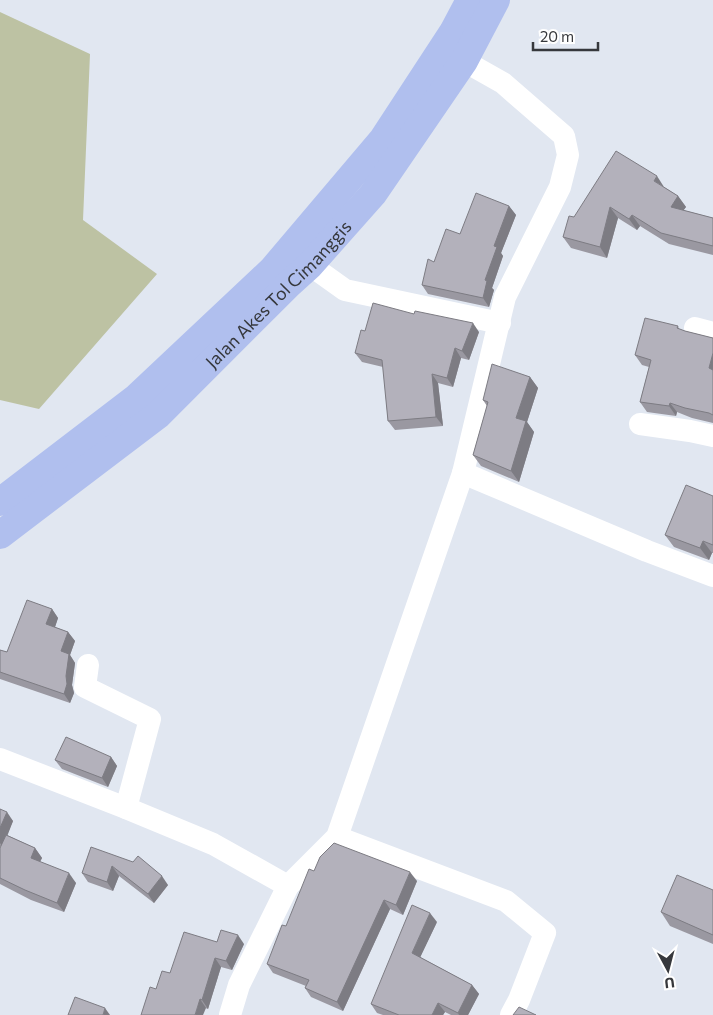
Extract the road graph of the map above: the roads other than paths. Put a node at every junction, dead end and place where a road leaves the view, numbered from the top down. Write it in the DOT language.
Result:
graph roads {
  1 [pos="470,0"];
  2 [pos="496,0"];
  3 [pos="464,61"];
  4 [pos="310,265"];
  5 [pos="280,277"];
  6 [pos="500,323"];
  7 [pos="640,424"];
  8 [pos="713,436"];
  9 [pos="464,473"];
  10 [pos="0,502"];
  11 [pos="0,534"];
  12 [pos="713,576"];
  13 [pos="88,665"];
  14 [pos="0,759"];
  15 [pos="126,808"];
  16 [pos="337,837"];
  17 [pos="288,886"];
  18 [pos="230,1015"];
  19 [pos="511,1015"];
  1 -- 5 [label="main road, Jalan Akes Tol Cimanggis"];
  2 -- 3 [label="main road, Jalan Akes Tol Cimanggis"];
  3 -- 4 [label="main road, Jalan Akes Tol Cimanggis"];
  3 -- 6 [label="street"];
  4 -- 5 [label="main road, Jalan Akes Tol Cimanggis"];
  4 -- 6 [label="street"];
  5 -- 10 [label="main road, Jalan Akes Tol Cimanggis"];
  5 -- 11 [label="main road, Jalan Akes Tol Cimanggis"];
  6 -- 9 [label="street"];
  7 -- 8 [label="street"];
  9 -- 12 [label="street"];
  9 -- 16 [label="street"];
  13 -- 15 [label="street"];
  14 -- 15 [label="street"];
  15 -- 17 [label="street"];
  16 -- 17 [label="street"];
  16 -- 19 [label="street"];
  17 -- 18 [label="street"];
}
